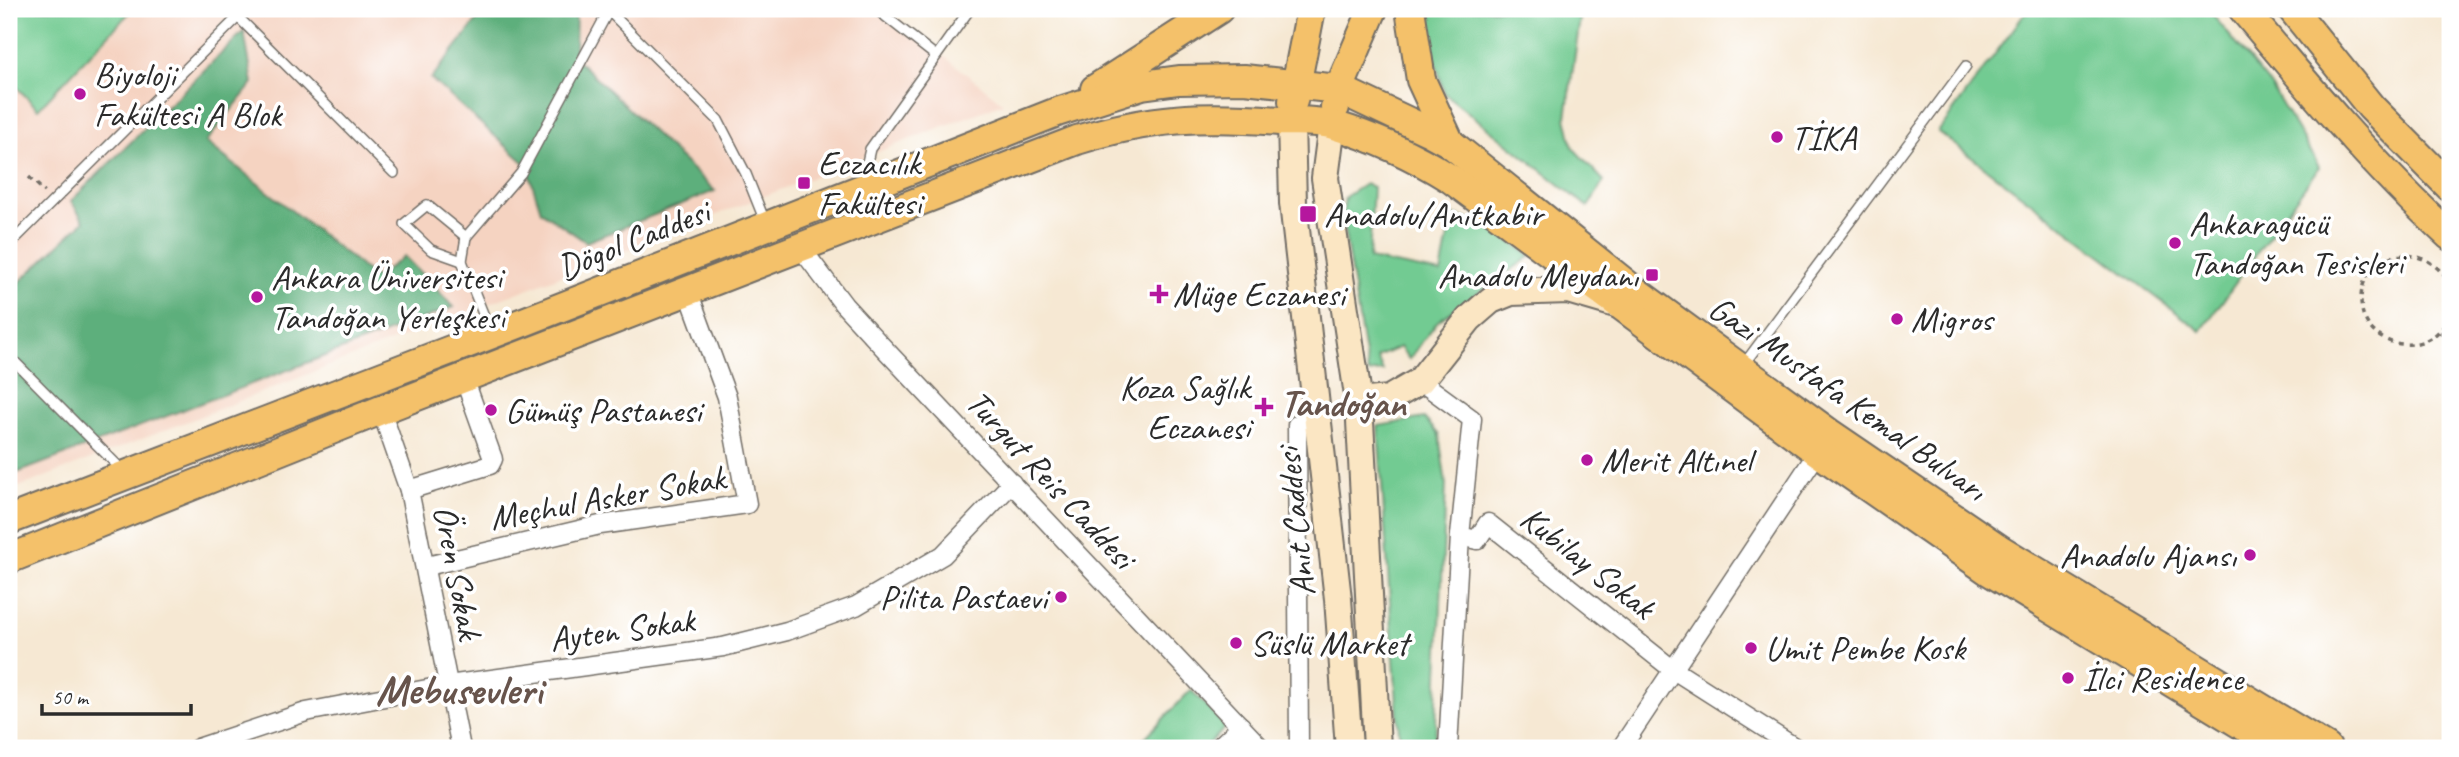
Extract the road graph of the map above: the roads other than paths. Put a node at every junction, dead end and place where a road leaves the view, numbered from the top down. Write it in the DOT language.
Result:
graph roads {
  1 [pos="608,9"];
  2 [pos="876,9"];
  3 [pos="970,9"];
  4 [pos="1067,9"];
  5 [pos="1074,9"];
  6 [pos="1219,9"];
  7 [pos="1311,9"];
  8 [pos="1373,9"];
  9 [pos="1410,9"];
  10 [pos="2243,9"];
  11 [pos="2292,9"];
  12 [pos="235,13"];
  13 [pos="936,56"];
  14 [pos="1966,66"];
  15 [pos="1296,82"];
  16 [pos="1339,89"];
  17 [pos="1057,112"];
  18 [pos="1291,121"];
  19 [pos="1332,124"];
  20 [pos="1450,143"];
  21 [pos="394,173"];
  22 [pos="2450,187"];
  23 [pos="861,189"];
  24 [pos="767,225"];
  25 [pos="2450,236"];
  26 [pos="466,237"];
  27 [pos="9,245"];
  28 [pos="801,248"];
  29 [pos="462,261"];
  30 [pos="688,291"];
  31 [pos="1617,304"];
  32 [pos="491,334"];
  33 [pos="9,356"];
  34 [pos="1741,369"];
  35 [pos="464,378"];
  36 [pos="1420,381"];
  37 [pos="1359,402"];
  38 [pos="381,410"];
  39 [pos="1319,413"];
  40 [pos="1818,452"];
  41 [pos="126,474"];
  42 [pos="1012,483"];
  43 [pos="409,490"];
  44 [pos="9,520"];
  45 [pos="1460,536"];
  46 [pos="9,559"];
  47 [pos="427,566"];
  48 [pos="1672,669"];
  49 [pos="448,685"];
  50 [pos="1241,726"];
  51 [pos="198,748"];
  52 [pos="461,748"];
  53 [pos="1218,748"];
  54 [pos="1261,748"];
  55 [pos="1299,748"];
  56 [pos="1349,748"];
  57 [pos="1377,748"];
  58 [pos="1448,748"];
  59 [pos="1620,748"];
  60 [pos="1796,748"];
  61 [pos="2280,748"];
  62 [pos="2328,748"];
  1 -- 24 [label="lane"];
  1 -- 26 [label="lane"];
  2 -- 13 [label="lane"];
  3 -- 13 [label="lane"];
  4 -- 5 [label="lane"];
  6 -- 17 [label="main road"];
  7 -- 15 [label="main road"];
  8 -- 16 [label="main road"];
  9 -- 20 [label="main road"];
  10 -- 25 [label="main road"];
  11 -- 22 [label="main road"];
  12 -- 21 [label="lane"];
  12 -- 27 [label="lane"];
  13 -- 23 [label="lane"];
  14 -- 34 [label="lane"];
  15 -- 16 [label="main road, Dögol Caddesi"];
  15 -- 17 [label="main road, Dögol Caddesi"];
  15 -- 18 [label="main road"];
  16 -- 19 [label="main road"];
  16 -- 20 [label="main road, Gazi Mustafa Kemal Bulvarı"];
  17 -- 23 [label="main road, Dögol Caddesi"];
  18 -- 19 [label="main road, Dögol Caddesi"];
  18 -- 28 [label="main road, Dögol Caddesi"];
  18 -- 39 [label="main road, Anıt Caddesi"];
  19 -- 31 [label="main road, Gazi Mustafa Kemal Bulvarı"];
  19 -- 37 [label="main road, Anıt Caddesi"];
  20 -- 34 [label="main road, Gazi Mustafa Kemal Bulvarı"];
  23 -- 24 [label="main road, Dögol Caddesi"];
  24 -- 32 [label="main road, Dögol Caddesi"];
  26 -- 29 [label="lane"];
  26 -- 29 [label="lane"];
  28 -- 30 [label="main road, Dögol Caddesi"];
  28 -- 42 [label="street, Turgut Reis Caddesi"];
  29 -- 32 [label="lane"];
  30 -- 35 [label="main road, Dögol Caddesi"];
  30 -- 47 [label="street, Meçhul Asker Sokak"];
  31 -- 36 [label="main road"];
  31 -- 40 [label="main road, Gazi Mustafa Kemal Bulvarı"];
  32 -- 41 [label="main road, Dögol Caddesi"];
  33 -- 41 [label="lane"];
  34 -- 62 [label="main road, Gazi Mustafa Kemal Bulvarı"];
  35 -- 38 [label="main road, Dögol Caddesi"];
  35 -- 43 [label="street, Ören Sokak"];
  36 -- 37 [label="main road"];
  36 -- 45 [label="street, Kubilay Sokak"];
  37 -- 57 [label="main road, Anıt Caddesi"];
  38 -- 43 [label="street, Ören Sokak"];
  38 -- 46 [label="main road, Dögol Caddesi"];
  39 -- 55 [label="street"];
  39 -- 56 [label="main road, Anıt Caddesi"];
  40 -- 48 [label="street"];
  40 -- 61 [label="main road, Gazi Mustafa Kemal Bulvarı"];
  41 -- 44 [label="main road, Dögol Caddesi"];
  42 -- 49 [label="street, Ayten Sokak"];
  42 -- 50 [label="street, Turgut Reis Caddesi"];
  43 -- 47 [label="street, Ören Sokak"];
  45 -- 48 [label="street, Kubilay Sokak"];
  45 -- 58 [label="street"];
  47 -- 49 [label="street, Ören Sokak"];
  48 -- 59 [label="street"];
  48 -- 60 [label="street, Kubilay Sokak"];
  49 -- 51 [label="street, Ayten Sokak"];
  49 -- 52 [label="street, Ören Sokak"];
  50 -- 53 [label="street"];
  50 -- 54 [label="street, Turgut Reis Caddesi"];
}
